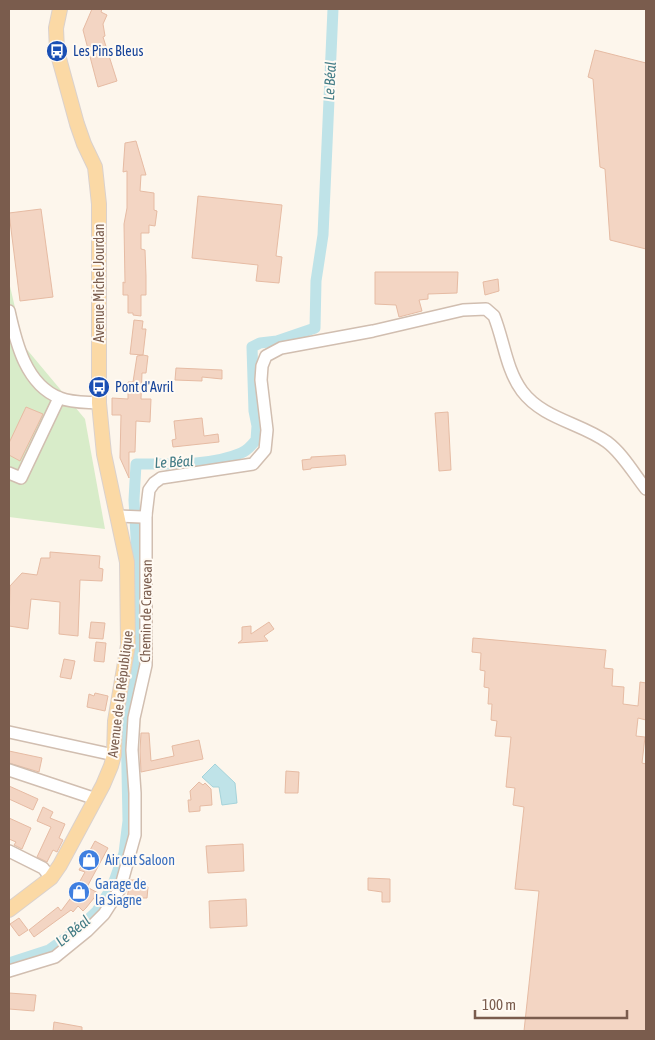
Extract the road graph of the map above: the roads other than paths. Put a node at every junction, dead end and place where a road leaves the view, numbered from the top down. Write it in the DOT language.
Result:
graph roads {
  1 [pos="60,9"];
  2 [pos="9,311"];
  3 [pos="59,398"];
  4 [pos="99,402"];
  5 [pos="9,473"];
  6 [pos="646,490"];
  7 [pos="124,516"];
  8 [pos="144,516"];
  9 [pos="127,562"];
  10 [pos="9,732"];
  11 [pos="114,755"];
  12 [pos="9,770"];
  13 [pos="96,799"];
  14 [pos="9,851"];
  15 [pos="50,878"];
  16 [pos="9,910"];
  17 [pos="9,972"];
  1 -- 4 [label="main road, Avenue Michel Jourdan"];
  2 -- 3 [label="street"];
  3 -- 4 [label="street"];
  3 -- 5 [label="street"];
  4 -- 7 [label="main road, Avenue Michel Jourdan"];
  6 -- 8 [label="street, Chemin de Cravesan"];
  7 -- 8 [label="street"];
  7 -- 9 [label="main road, Avenue Michel Jourdan"];
  8 -- 17 [label="street, Chemin de Cravesan"];
  9 -- 11 [label="main road, Avenue de la République"];
  10 -- 11 [label="street"];
  11 -- 13 [label="main road, Avenue de la République"];
  12 -- 13 [label="street"];
  13 -- 15 [label="main road, Avenue de la République"];
  14 -- 15 [label="street"];
  15 -- 16 [label="main road, Avenue de la République"];
}
